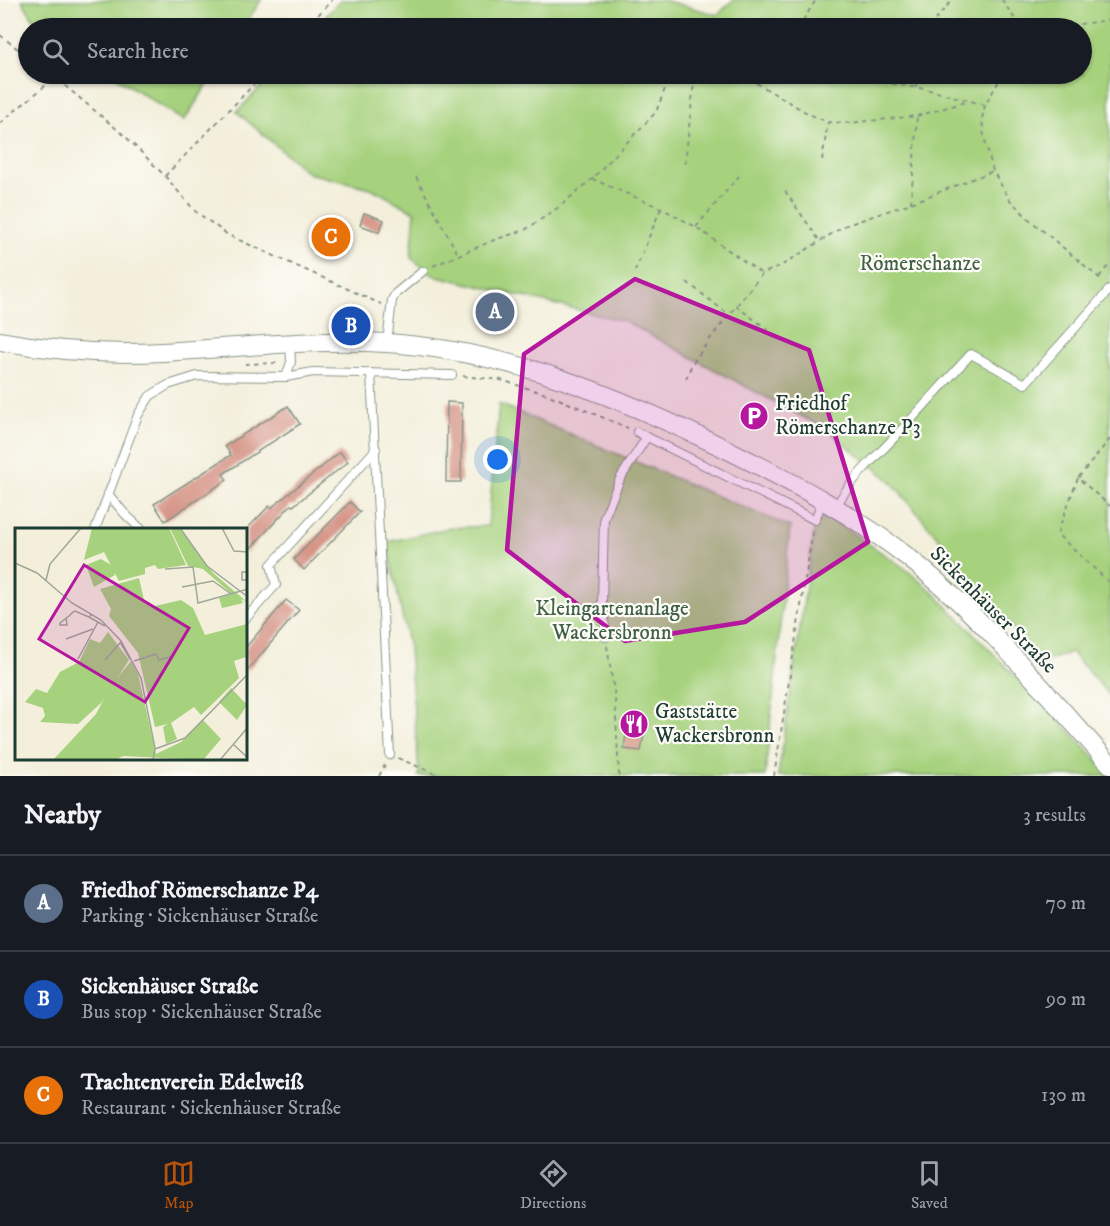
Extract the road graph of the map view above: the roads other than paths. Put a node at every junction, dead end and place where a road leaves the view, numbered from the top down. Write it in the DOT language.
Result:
graph roads {
  1 [pos="423,271"];
  2 [pos="1110,289"];
  3 [pos="0,340"];
  4 [pos="290,342"];
  5 [pos="387,343"];
  6 [pos="371,373"];
  7 [pos="452,375"];
  8 [pos="286,377"];
  9 [pos="637,432"];
  10 [pos="646,438"];
  11 [pos="375,449"];
  12 [pos="108,494"];
  13 [pos="829,503"];
  14 [pos="96,528"];
  15 [pos="140,528"];
  16 [pos="248,616"];
  17 [pos="606,637"];
  18 [pos="390,754"];
  19 [pos="1110,764"];
  1 -- 5 [label="lane"];
  2 -- 13 [label="lane"];
  3 -- 4 [label="street, Sickenhäuser Straße"];
  4 -- 5 [label="street, Sickenhäuser Straße"];
  4 -- 8 [label="lane"];
  5 -- 13 [label="street, Sickenhäuser Straße"];
  6 -- 7 [label="lane"];
  6 -- 8 [label="lane"];
  6 -- 11 [label="lane"];
  8 -- 12 [label="lane"];
  9 -- 10 [label="lane"];
  10 -- 13 [label="lane"];
  10 -- 17 [label="lane"];
  11 -- 16 [label="lane"];
  11 -- 18 [label="lane"];
  12 -- 14 [label="lane"];
  12 -- 15 [label="lane"];
  13 -- 19 [label="street, Sickenhäuser Straße"];
}
